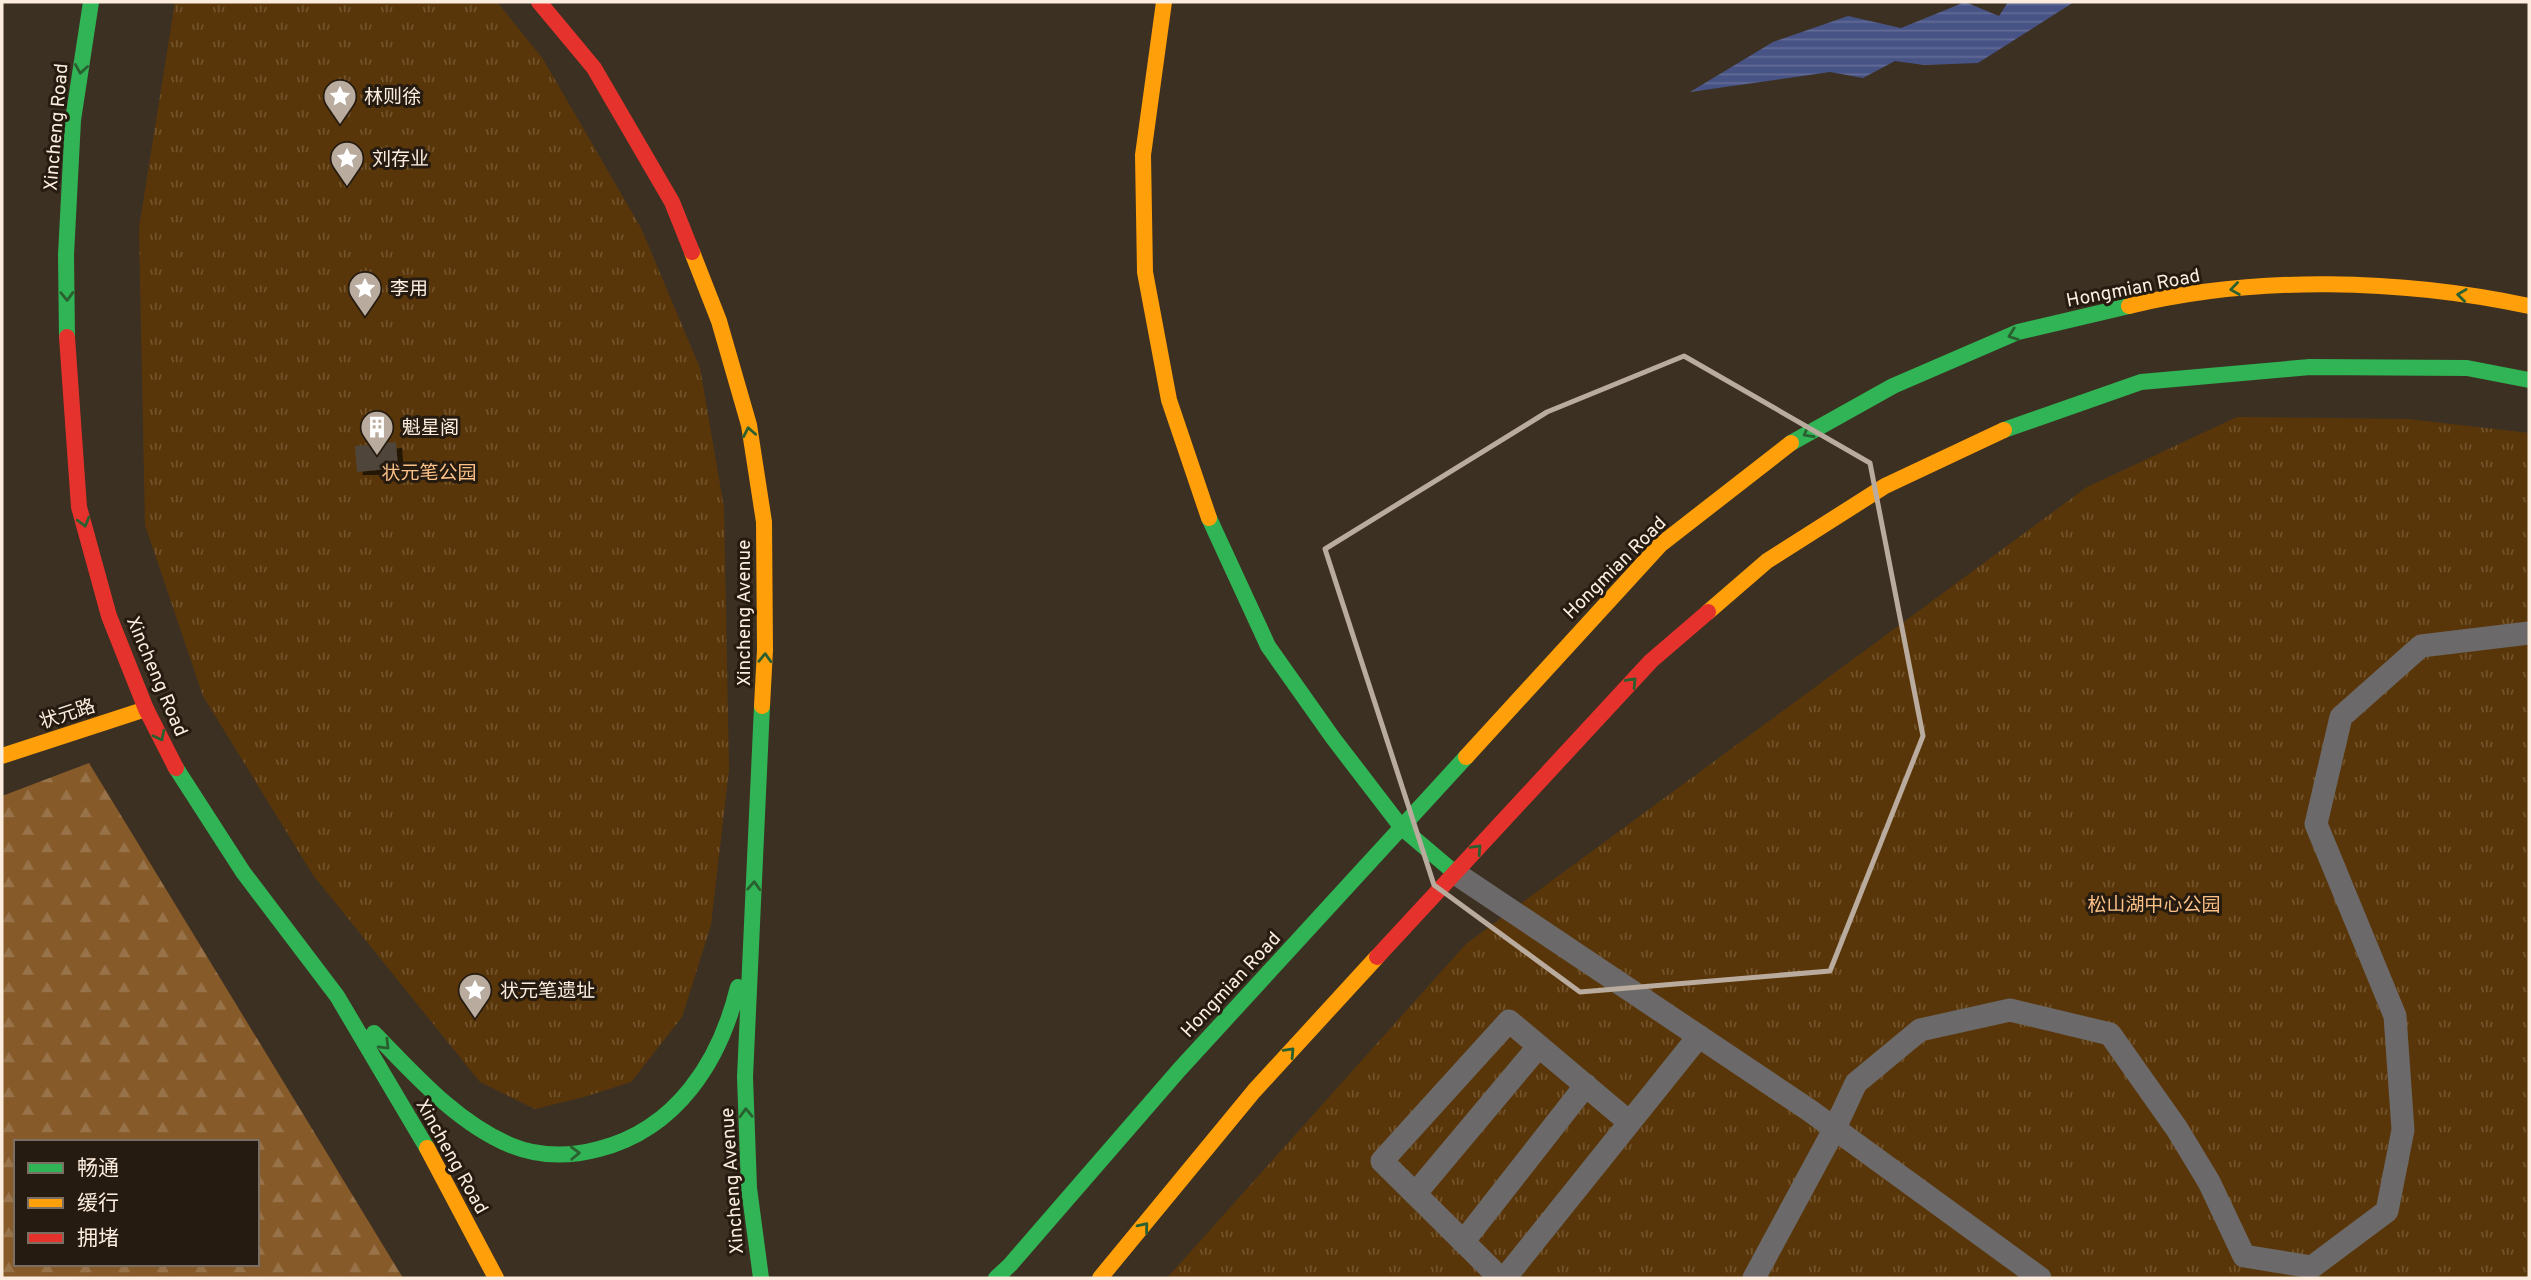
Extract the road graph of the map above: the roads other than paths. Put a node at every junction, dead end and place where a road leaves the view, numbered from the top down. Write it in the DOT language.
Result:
graph roads {
  1 [pos="92,2"];
  2 [pos="539,2"];
  3 [pos="1164,2"];
  4 [pos="2529,306"];
  5 [pos="2529,380"];
  6 [pos="2529,633"];
  7 [pos="146,709"];
  8 [pos="2,756"];
  9 [pos="1402,828"];
  10 [pos="1455,873"];
  11 [pos="752,920"];
  12 [pos="337,996"];
  13 [pos="1699,1036"];
  14 [pos="1539,1046"];
  15 [pos="1586,1085"];
  16 [pos="1629,1122"];
  17 [pos="1835,1128"];
  18 [pos="1415,1194"];
  19 [pos="1463,1242"];
  20 [pos="496,1278"];
  21 [pos="761,1278"];
  22 [pos="996,1278"];
  23 [pos="1100,1278"];
  24 [pos="1500,1278"];
  25 [pos="1506,1278"];
  26 [pos="1754,1278"];
  27 [pos="2040,1278"];
  1 -- 7 [label="main road, Xincheng Road, one-way"];
  11 -- 2 [label="main road, Xincheng Avenue, one-way"];
  3 -- 9 [label="main road"];
  4 -- 9 [label="main road, Hongmian Road, one-way"];
  10 -- 5 [label="main road, one-way"];
  6 -- 17 [label="street"];
  7 -- 8 [label="main road, 状元路"];
  7 -- 12 [label="main road, Xincheng Road, one-way"];
  9 -- 10 [label="main road"];
  9 -- 22 [label="main road, Hongmian Road"];
  10 -- 13 [label="street"];
  23 -- 10 [label="main road, one-way"];
  12 -- 11 [label="main road, one-way"];
  21 -- 11 [label="main road, Xincheng Avenue, one-way"];
  12 -- 20 [label="main road, Xincheng Road"];
  13 -- 16 [label="street"];
  13 -- 17 [label="street"];
  14 -- 15 [label="street"];
  14 -- 18 [label="street"];
  14 -- 18 [label="street"];
  15 -- 16 [label="street"];
  15 -- 19 [label="street"];
  16 -- 25 [label="street"];
  17 -- 26 [label="street"];
  17 -- 27 [label="street"];
  18 -- 19 [label="street"];
  19 -- 24 [label="street"];
}
